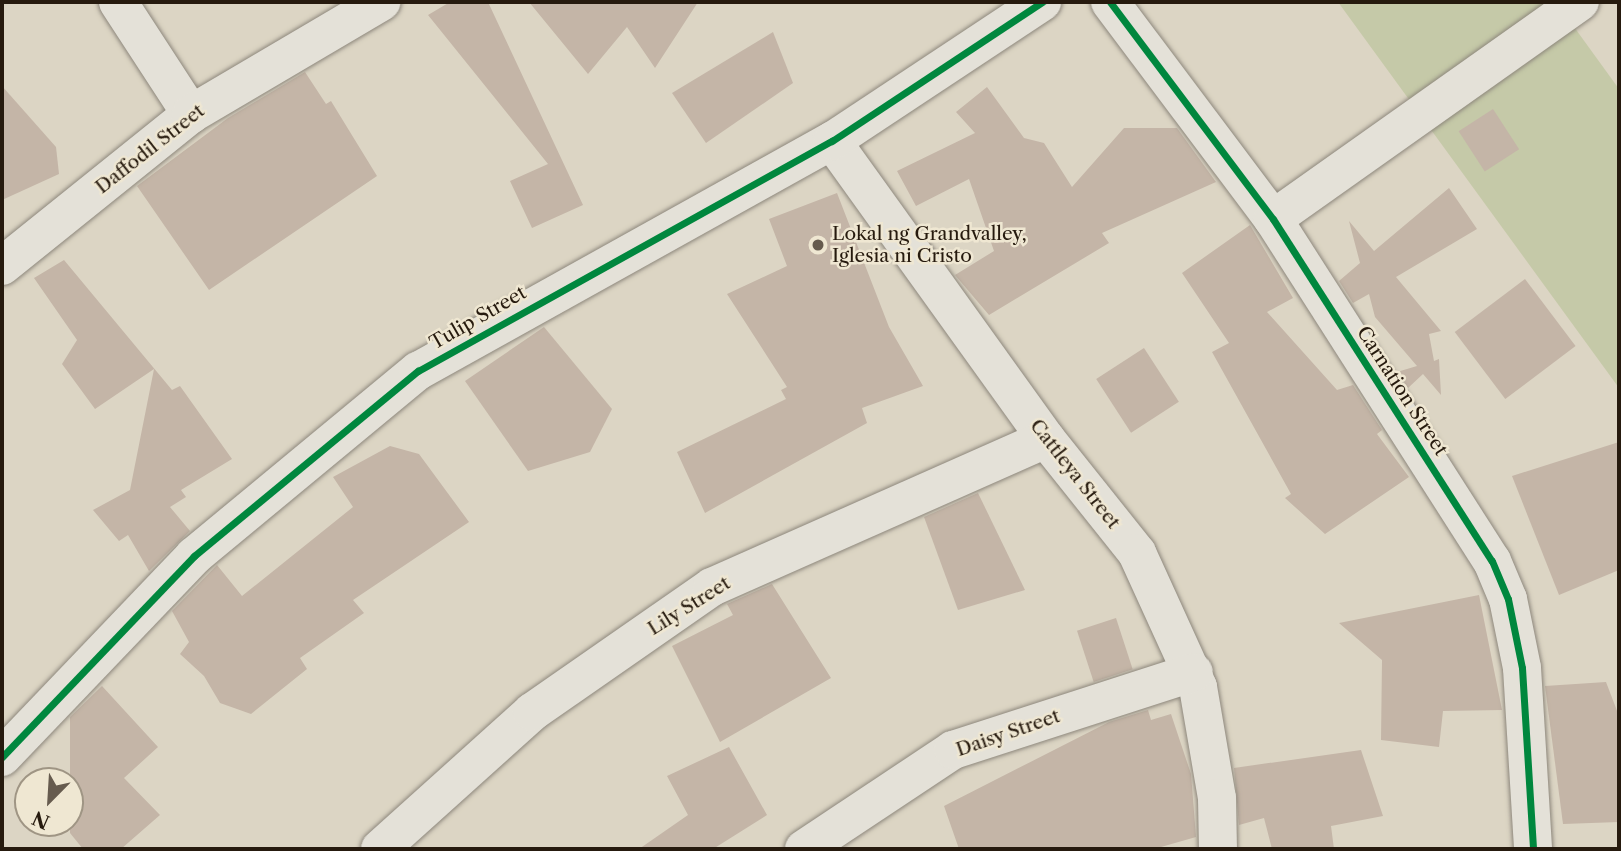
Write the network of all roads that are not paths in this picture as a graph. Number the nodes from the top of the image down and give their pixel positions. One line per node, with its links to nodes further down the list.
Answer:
1 (118, 2): 6 (street)
2 (381, 2): 6 (street, Daffodil Street)
3 (1042, 2): 7 (street, Tulip Street)
4 (1110, 2): 8 (street, Carnation Street)
5 (1580, 2): 8 (street)
6 (191, 114): 9 (street, Daffodil Street)
7 (832, 141): 10 (street, Cattleya Street); 12 (street, Tulip Street)
8 (1273, 219): 16 (street, Carnation Street)
9 (2, 266)
10 (1046, 439): 11 (street, Cattleya Street); 13 (street, Lily Street)
11 (1194, 672): 14 (street, Daisy Street); 15 (street, Cattleya Street)
12 (2, 757)
13 (380, 849)
14 (804, 849)
15 (1219, 849)
16 (1533, 849)

